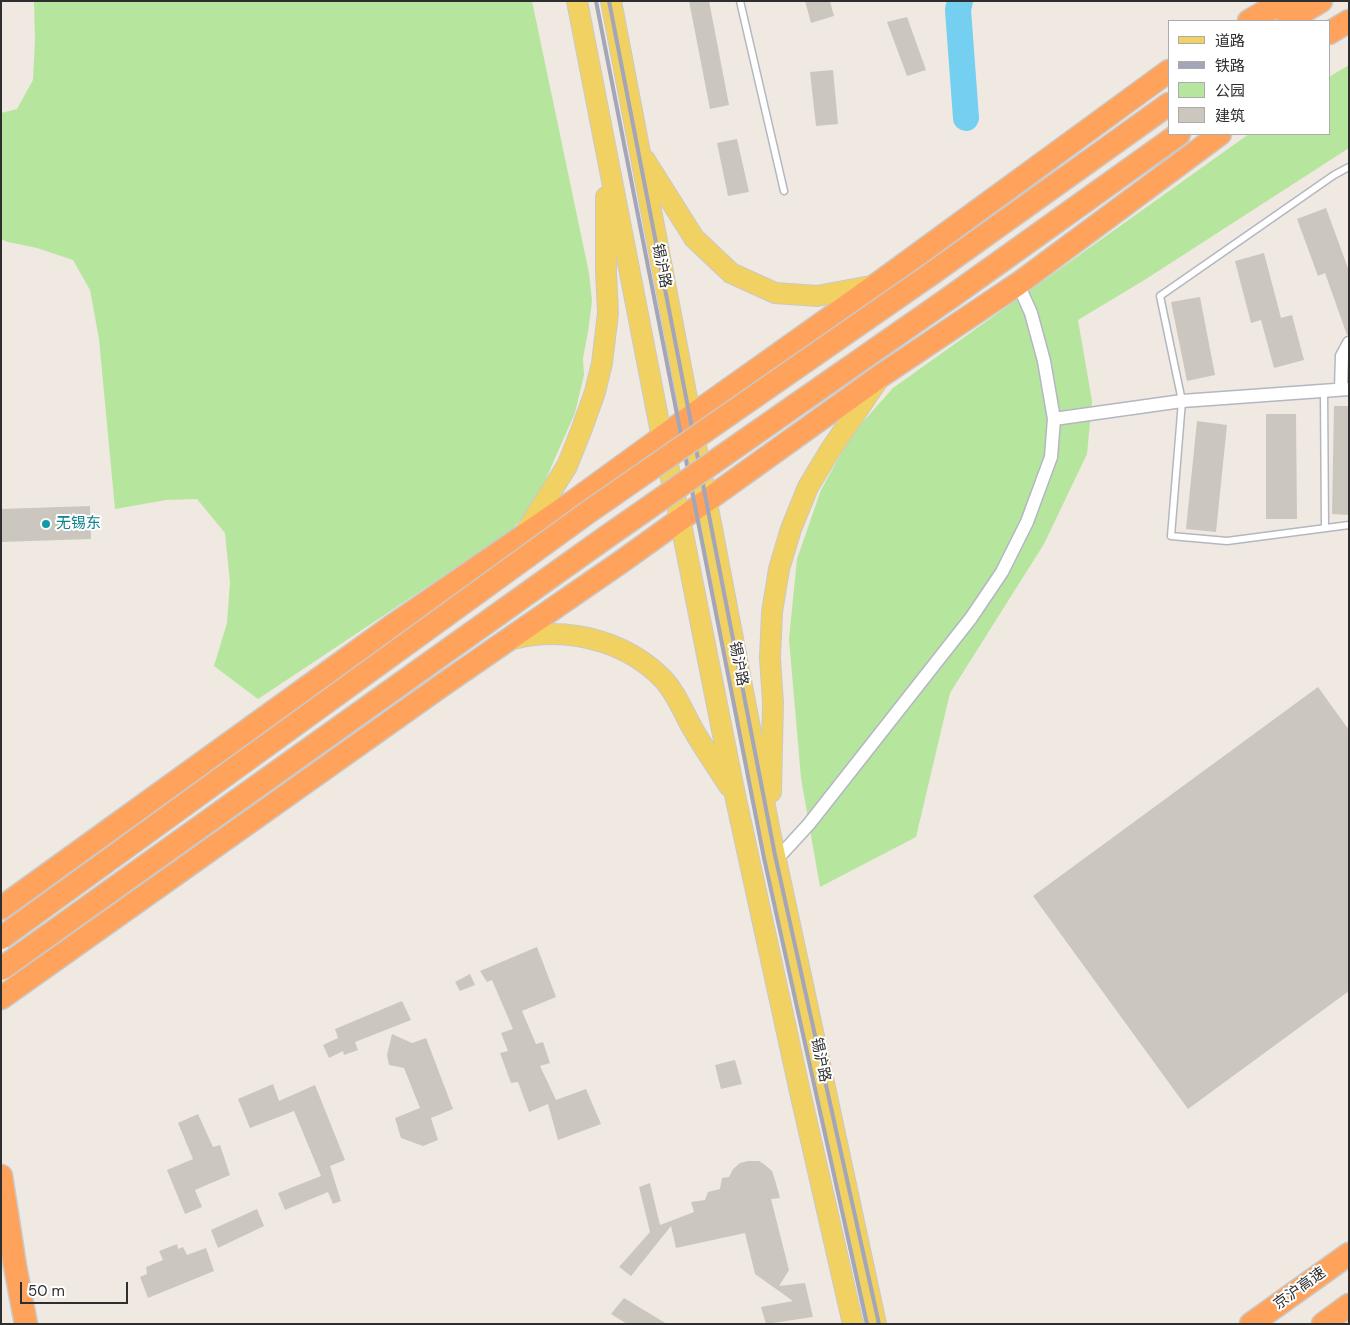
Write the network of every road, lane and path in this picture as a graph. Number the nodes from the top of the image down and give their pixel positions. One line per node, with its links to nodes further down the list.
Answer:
1 (577, 1): 14 (main road)
2 (611, 1): 15 (main road, 锡沪路)
3 (740, 1): 17 (lane)
4 (1291, 1): 6 (highway)
5 (1321, 1): 7 (highway)
6 (1251, 20)
7 (1290, 20)
8 (1349, 22): 9 (highway)
9 (1330, 32)
10 (1168, 72): 19 (highway)
11 (1168, 105): 38 (highway, bridge)
12 (1178, 135): 39 (highway, bridge)
13 (1219, 135): 18 (highway)
14 (606, 150): 27 (main road, 锡沪路); 32 (main road)
15 (639, 150): 19 (main road); 25 (main road, 锡沪路)
16 (1349, 167): 24 (lane)
17 (784, 191)
18 (1018, 284): 21 (highway); 26 (street)
19 (876, 285): 25 (highway)
20 (1349, 343): 22 (street)
21 (879, 377): 28 (highway); 35 (main road)
22 (1345, 389): 23 (street)
23 (1324, 390): 24 (street); 31 (lane)
24 (1182, 401): 26 (street); 31 (lane)
25 (690, 416): 27 (highway); 28 (main road, 锡沪路)
26 (1054, 418): 36 (street)
27 (662, 438): 29 (main road, 锡沪路); 32 (highway)
28 (708, 500): 29 (highway); 35 (main road, 锡沪路)
29 (680, 519): 33 (highway); 34 (main road, 锡沪路)
30 (1349, 525): 31 (lane)
31 (1325, 528)
32 (523, 536): 37 (highway)
33 (508, 640): 34 (main road); 40 (highway)
34 (735, 795): 45 (main road, 锡沪路)
35 (770, 832): 36 (main road, 锡沪路)
36 (776, 860): 46 (main road, 锡沪路)
37 (1, 908)
38 (1, 938)
39 (1, 968)
40 (1, 998)
41 (1, 1176): 44 (highway)
42 (1349, 1254): 47 (highway, 京沪高速)
43 (1349, 1305): 48 (highway)
44 (26, 1324)
45 (854, 1324)
46 (876, 1324)
47 (1251, 1324)
48 (1323, 1324)

